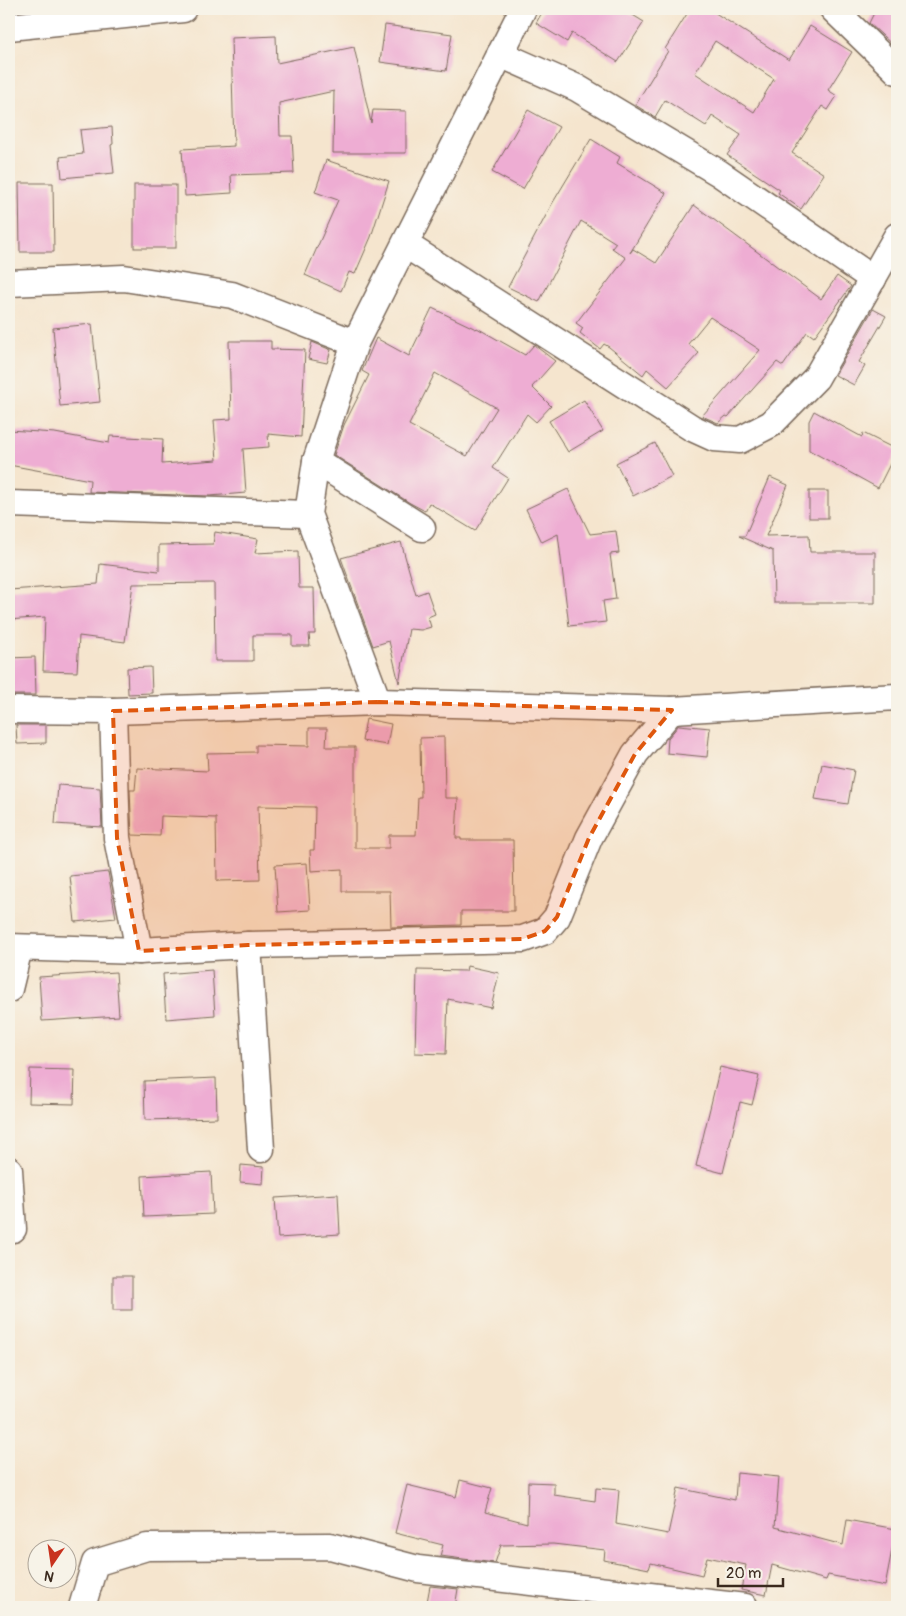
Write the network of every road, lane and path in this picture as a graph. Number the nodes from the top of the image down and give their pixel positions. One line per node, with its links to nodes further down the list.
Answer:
1 (183, 9): 4 (street)
2 (523, 9): 5 (street)
3 (833, 9): 6 (street)
4 (9, 28)
5 (500, 54): 8 (street); 9 (street)
6 (897, 71)
7 (897, 236): 9 (street)
8 (406, 245): 9 (street); 11 (street)
9 (873, 279)
10 (9, 283): 11 (street)
11 (355, 343): 12 (street)
12 (316, 461): 14 (street); 15 (street)
13 (9, 504): 14 (street)
14 (308, 514): 17 (street)
15 (422, 528)
16 (897, 697): 19 (street)
17 (378, 702): 19 (street); 20 (street)
18 (9, 710): 20 (street)
19 (672, 710): 21 (street)
20 (113, 711): 23 (street)
21 (248, 945): 23 (street); 25 (street)
22 (14, 947): 23 (street); 24 (street)
23 (139, 951)
24 (9, 989)
25 (261, 1149)
26 (9, 1170): 27 (street)
27 (13, 1228)
28 (623, 1601): 29 (street); 30 (street)
29 (82, 1607)
30 (745, 1607)

